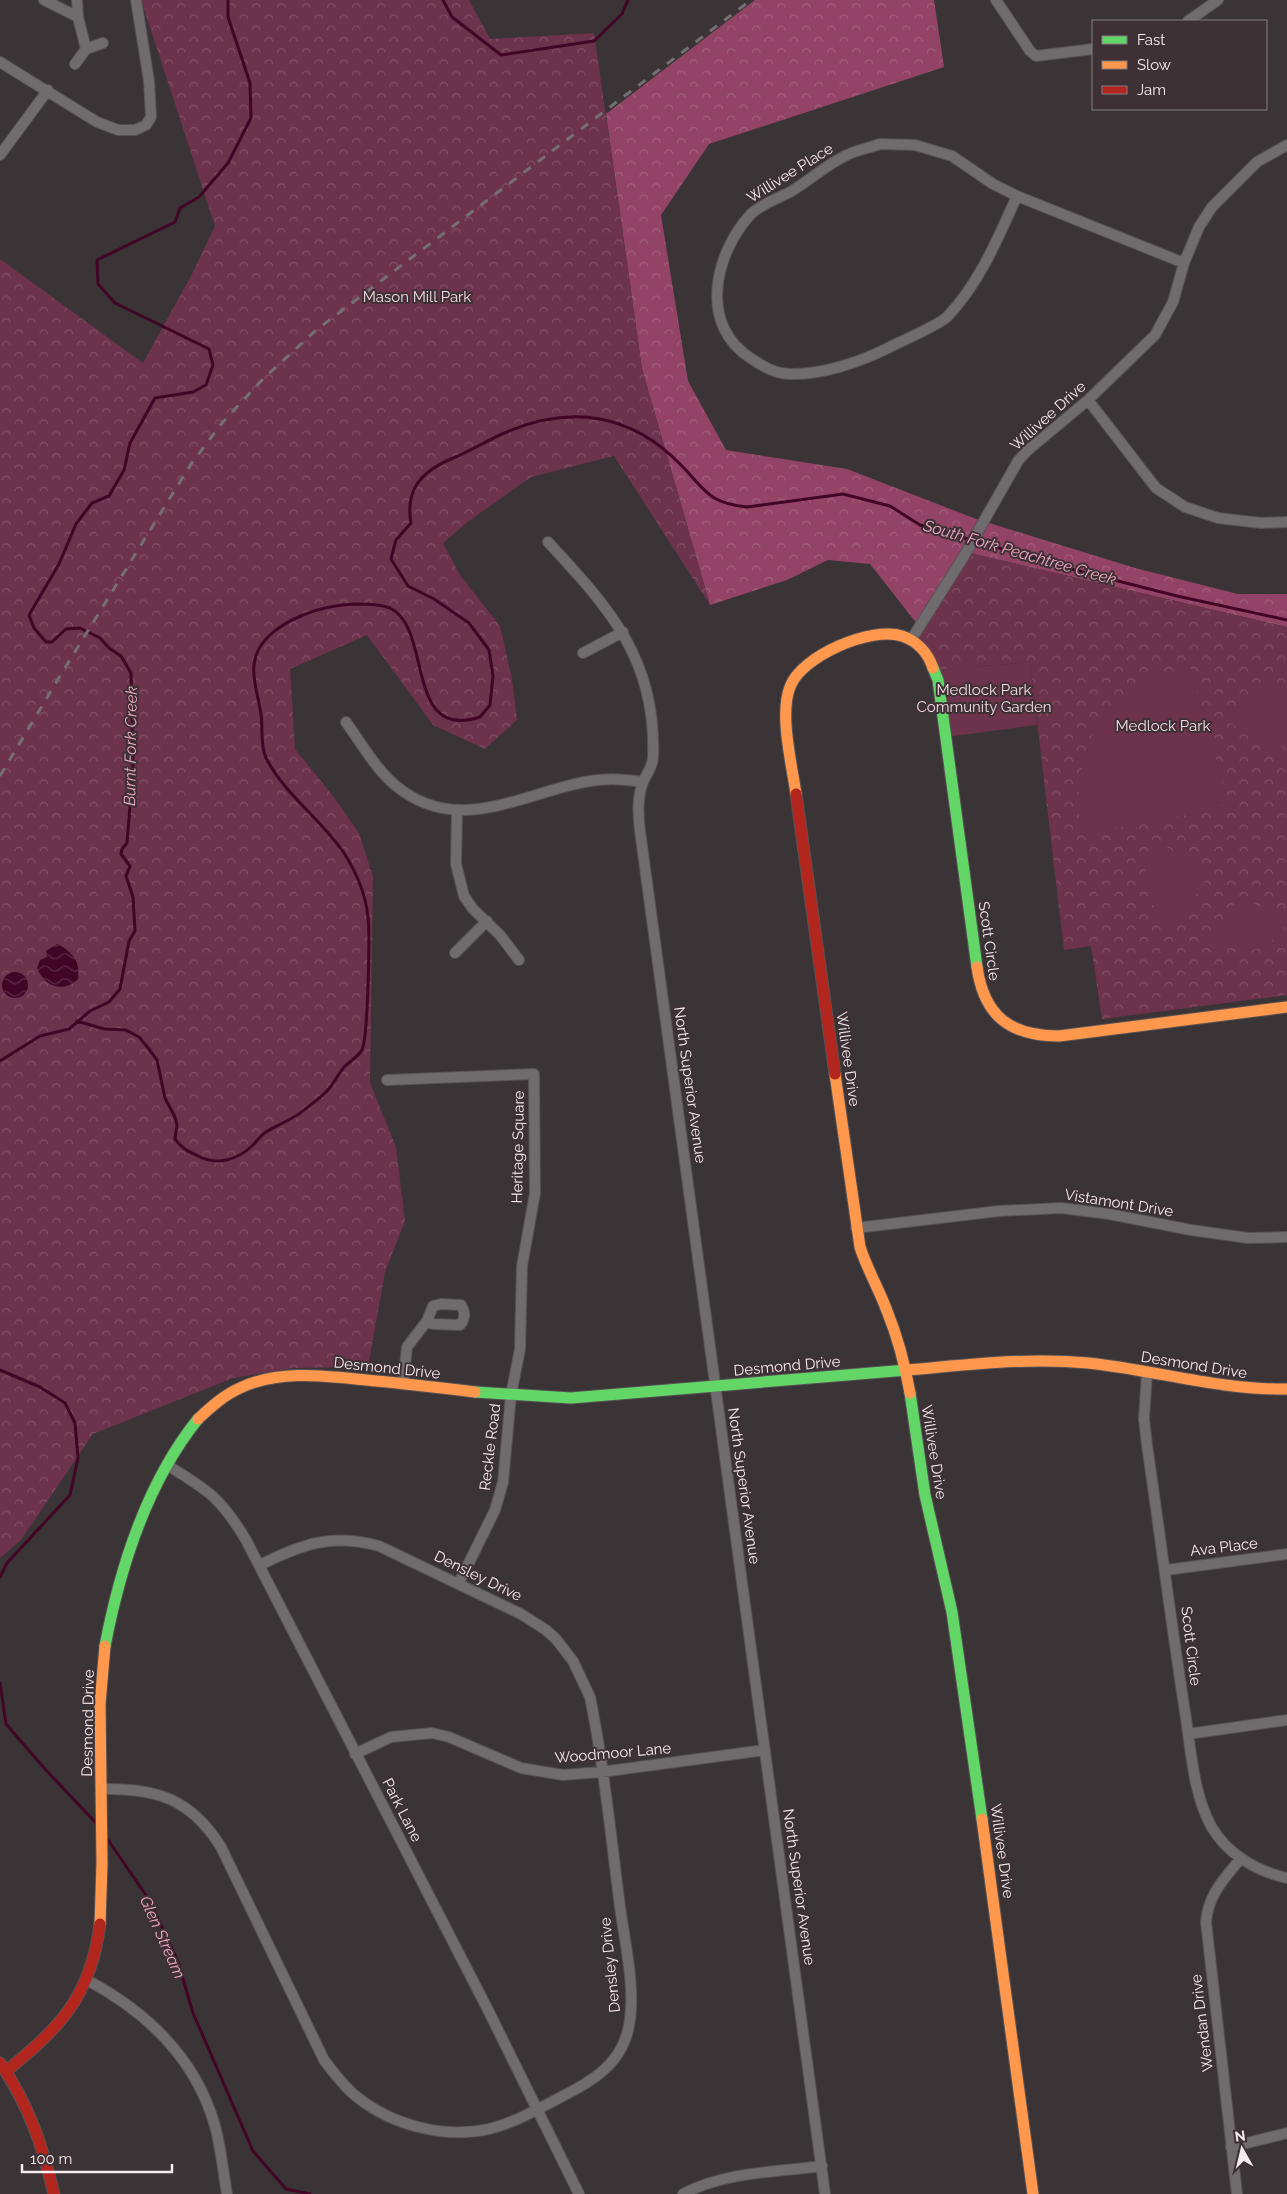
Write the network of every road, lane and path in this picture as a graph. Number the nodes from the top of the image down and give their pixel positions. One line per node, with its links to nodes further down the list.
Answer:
1 (44, 0): 6 (street)
2 (77, 0): 6 (street)
3 (136, 0): 13 (street)
4 (996, 0): 10 (street)
5 (1216, 0): 7 (street)
6 (78, 17): 9 (street)
7 (1189, 20)
8 (103, 43): 9 (street)
9 (86, 49): 12 (street)
10 (1092, 49)
11 (0, 62): 13 (street)
12 (75, 64)
13 (48, 90): 15 (street)
14 (1287, 145): 17 (street, Willivee Drive)
15 (0, 155)
16 (1016, 196): 16 (street, Willivee Place); 17 (street, Willivee Place)
17 (1184, 263): 18 (street, Willivee Drive)
18 (1088, 400): 19 (street); 22 (street, Willivee Drive)
19 (1287, 522)
20 (548, 542): 21 (street, North Superior Avenue)
21 (622, 632): 23 (street); 25 (street, North Superior Avenue)
22 (911, 640): 30 (street, Scott Circle); 32 (street, Willivee Drive)
23 (583, 652)
24 (346, 722): 26 (street)
25 (643, 782): 26 (street); 38 (street, North Superior Avenue)
26 (457, 810): 27 (street)
27 (487, 922): 28 (street); 29 (street)
28 (455, 952)
29 (519, 960)
30 (1287, 1007)
31 (387, 1080): 40 (street, Heritage Square)
32 (856, 1228): 33 (street, Vistamont Drive); 35 (street, Willivee Drive)
33 (1287, 1237)
34 (427, 1321): 37 (street)
35 (907, 1371): 36 (street, Desmond Drive); 38 (street, Desmond Drive); 65 (street, Willivee Drive)
36 (1147, 1373): 39 (street, Desmond Drive); 44 (street, Scott Circle)
37 (403, 1384): 40 (street, Desmond Drive); 41 (street, Desmond Drive)
38 (716, 1388): 40 (street, Desmond Drive); 48 (street, North Superior Avenue)
39 (1287, 1389)
40 (511, 1395): 45 (street, Reckle Road)
41 (167, 1465): 43 (street, Park Lane); 51 (street, Desmond Drive)
42 (1287, 1554): 44 (street, Ava Place)
43 (260, 1565): 45 (street, Densley Drive); 49 (street, Park Lane)
44 (1166, 1570): 47 (street, Scott Circle)
45 (459, 1583): 50 (street, Densley Drive)
46 (1287, 1720): 47 (street)
47 (1188, 1734): 52 (street, Scott Circle)
48 (765, 1750): 50 (street, Woodmoor Lane); 59 (street, North Superior Avenue)
49 (356, 1754): 50 (street, Woodmoor Lane); 56 (street, Park Lane)
50 (601, 1772): 56 (street, Densley Drive)
51 (102, 1789): 54 (street, Desmond Drive); 56 (street, Densley Drive)
52 (1240, 1858): 53 (street, Scott Circle); 58 (street, Wendan Drive)
53 (1287, 1878)
54 (87, 1980): 55 (street, Desmond Drive); 61 (street)
55 (3, 2067): 60 (street)
56 (538, 2109): 62 (street, Park Lane)
57 (1287, 2133): 58 (street)
58 (1231, 2147): 66 (street, Wendan Drive)
59 (822, 2166): 63 (street); 64 (street, North Superior Avenue)
60 (54, 2194)
61 (227, 2194)
62 (579, 2194)
63 (683, 2194)
64 (825, 2194)
65 (1033, 2194)
66 (1237, 2194)

